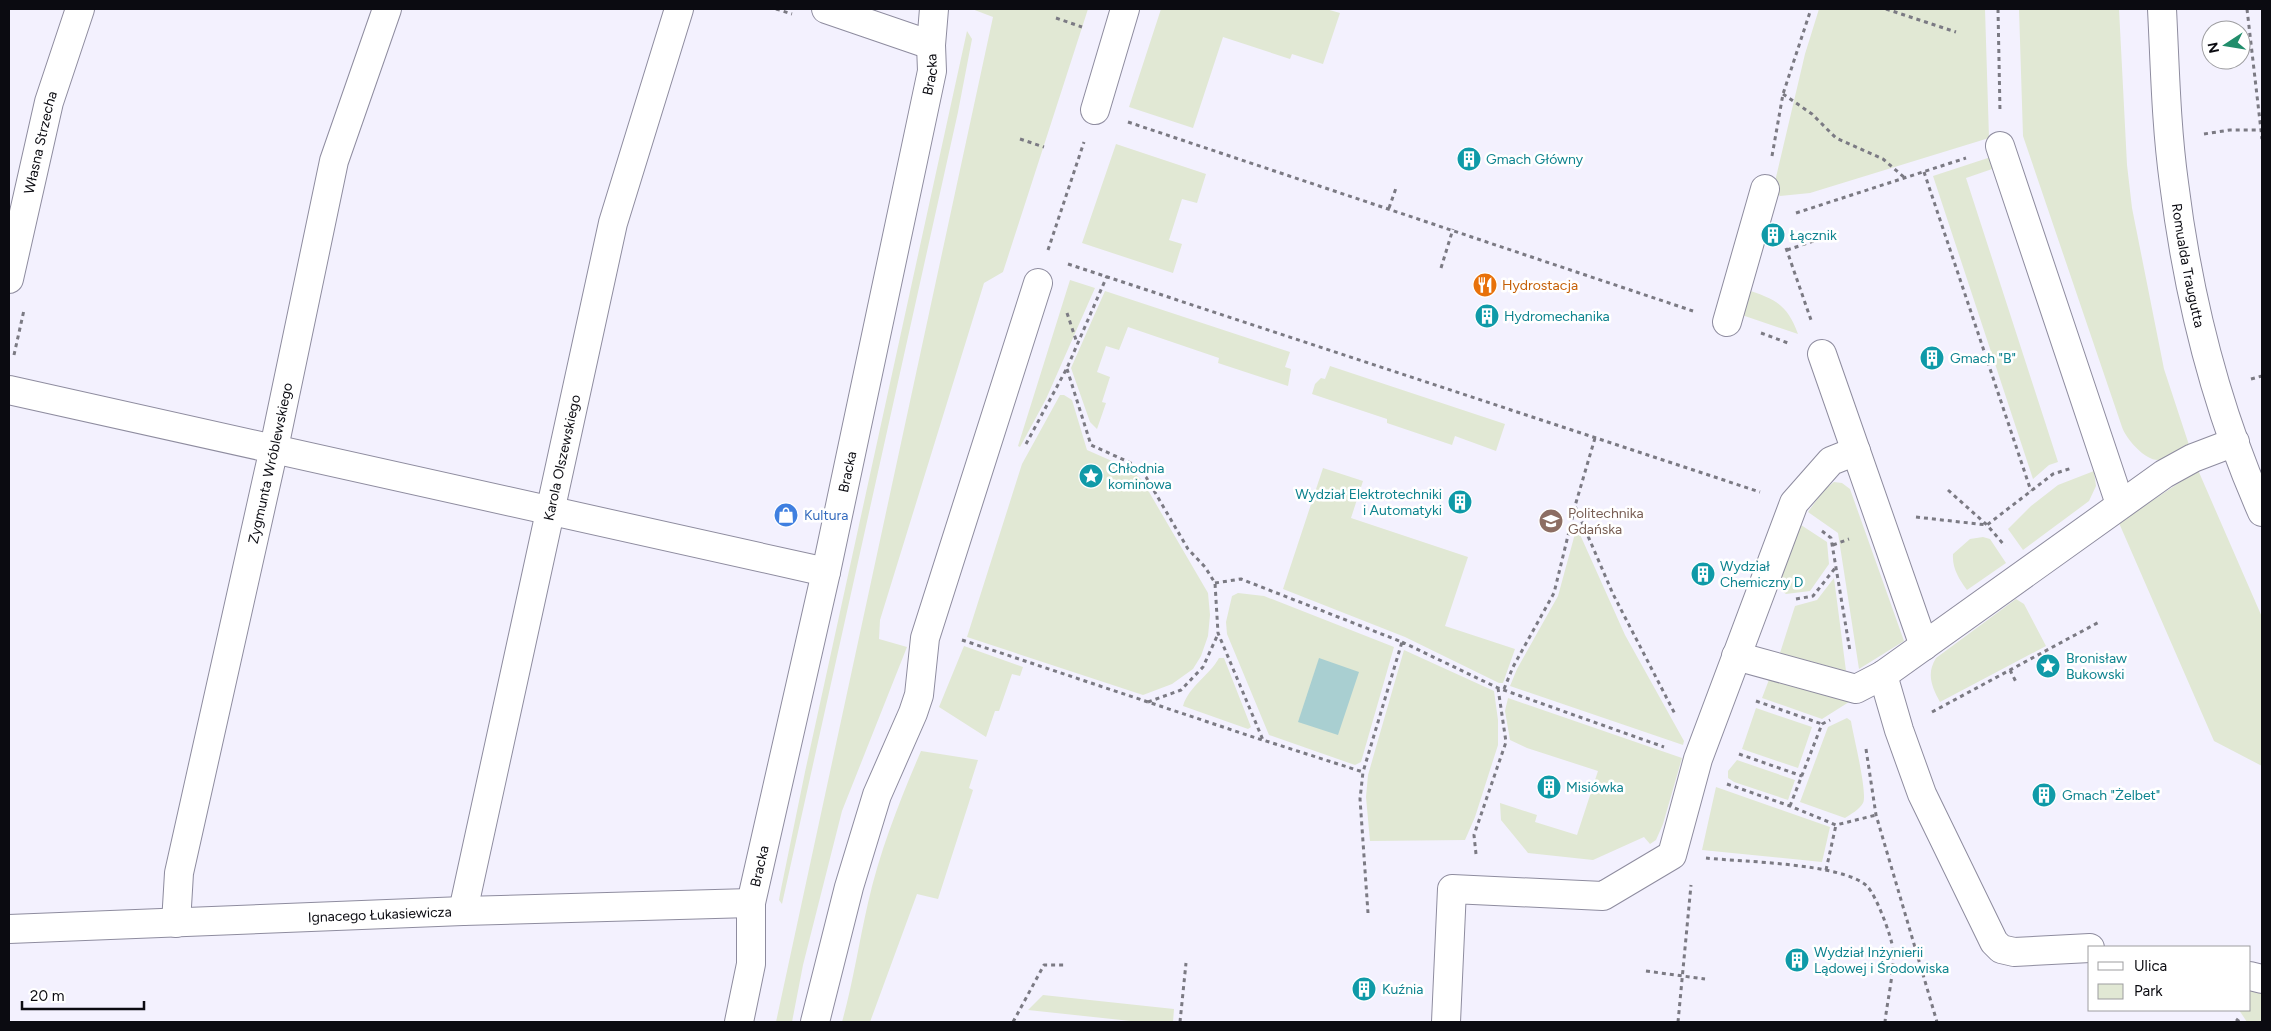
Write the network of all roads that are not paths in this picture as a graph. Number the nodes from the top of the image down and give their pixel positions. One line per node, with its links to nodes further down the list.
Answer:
1 (80, 9): 12 (street, Własna Strzecha)
2 (387, 9): 18 (street, Zygmunta Wróblewskiego)
3 (679, 9): 21 (street, Karola Olszewskiego)
4 (826, 9): 8 (street)
5 (934, 9): 8 (street, Bracka)
6 (1125, 9): 9 (street)
7 (2162, 9): 17 (street, Romualda Traugutta)
8 (931, 45): 23 (street, Bracka)
9 (1095, 110)
10 (2000, 146): 20 (street)
11 (1766, 189): 14 (street)
12 (9, 279)
13 (1038, 283): 33 (street)
14 (1727, 322)
15 (1822, 354): 19 (street)
16 (9, 390): 18 (street)
17 (2235, 442): 20 (street); 22 (street, Romualda Traugutta)
18 (274, 448): 21 (street); 29 (street, Zygmunta Wróblewskiego)
19 (1856, 451): 24 (street); 25 (street)
20 (2120, 504): 24 (street)
21 (550, 510): 23 (street); 28 (street, Karola Olszewskiego)
22 (2262, 512)
23 (826, 572): 27 (street, Bracka)
24 (1924, 646): 26 (street)
25 (1736, 656): 26 (street); 34 (street)
26 (1883, 675): 31 (street)
27 (751, 903): 28 (street, Ignacego Łukasiewicza); 32 (street, Bracka)
28 (463, 911): 29 (street, Ignacego Łukasiewicza)
29 (176, 923): 30 (street, Ignacego Łukasiewicza)
30 (9, 929)
31 (2088, 948)
32 (739, 1022)
33 (814, 1022)
34 (1446, 1022)

